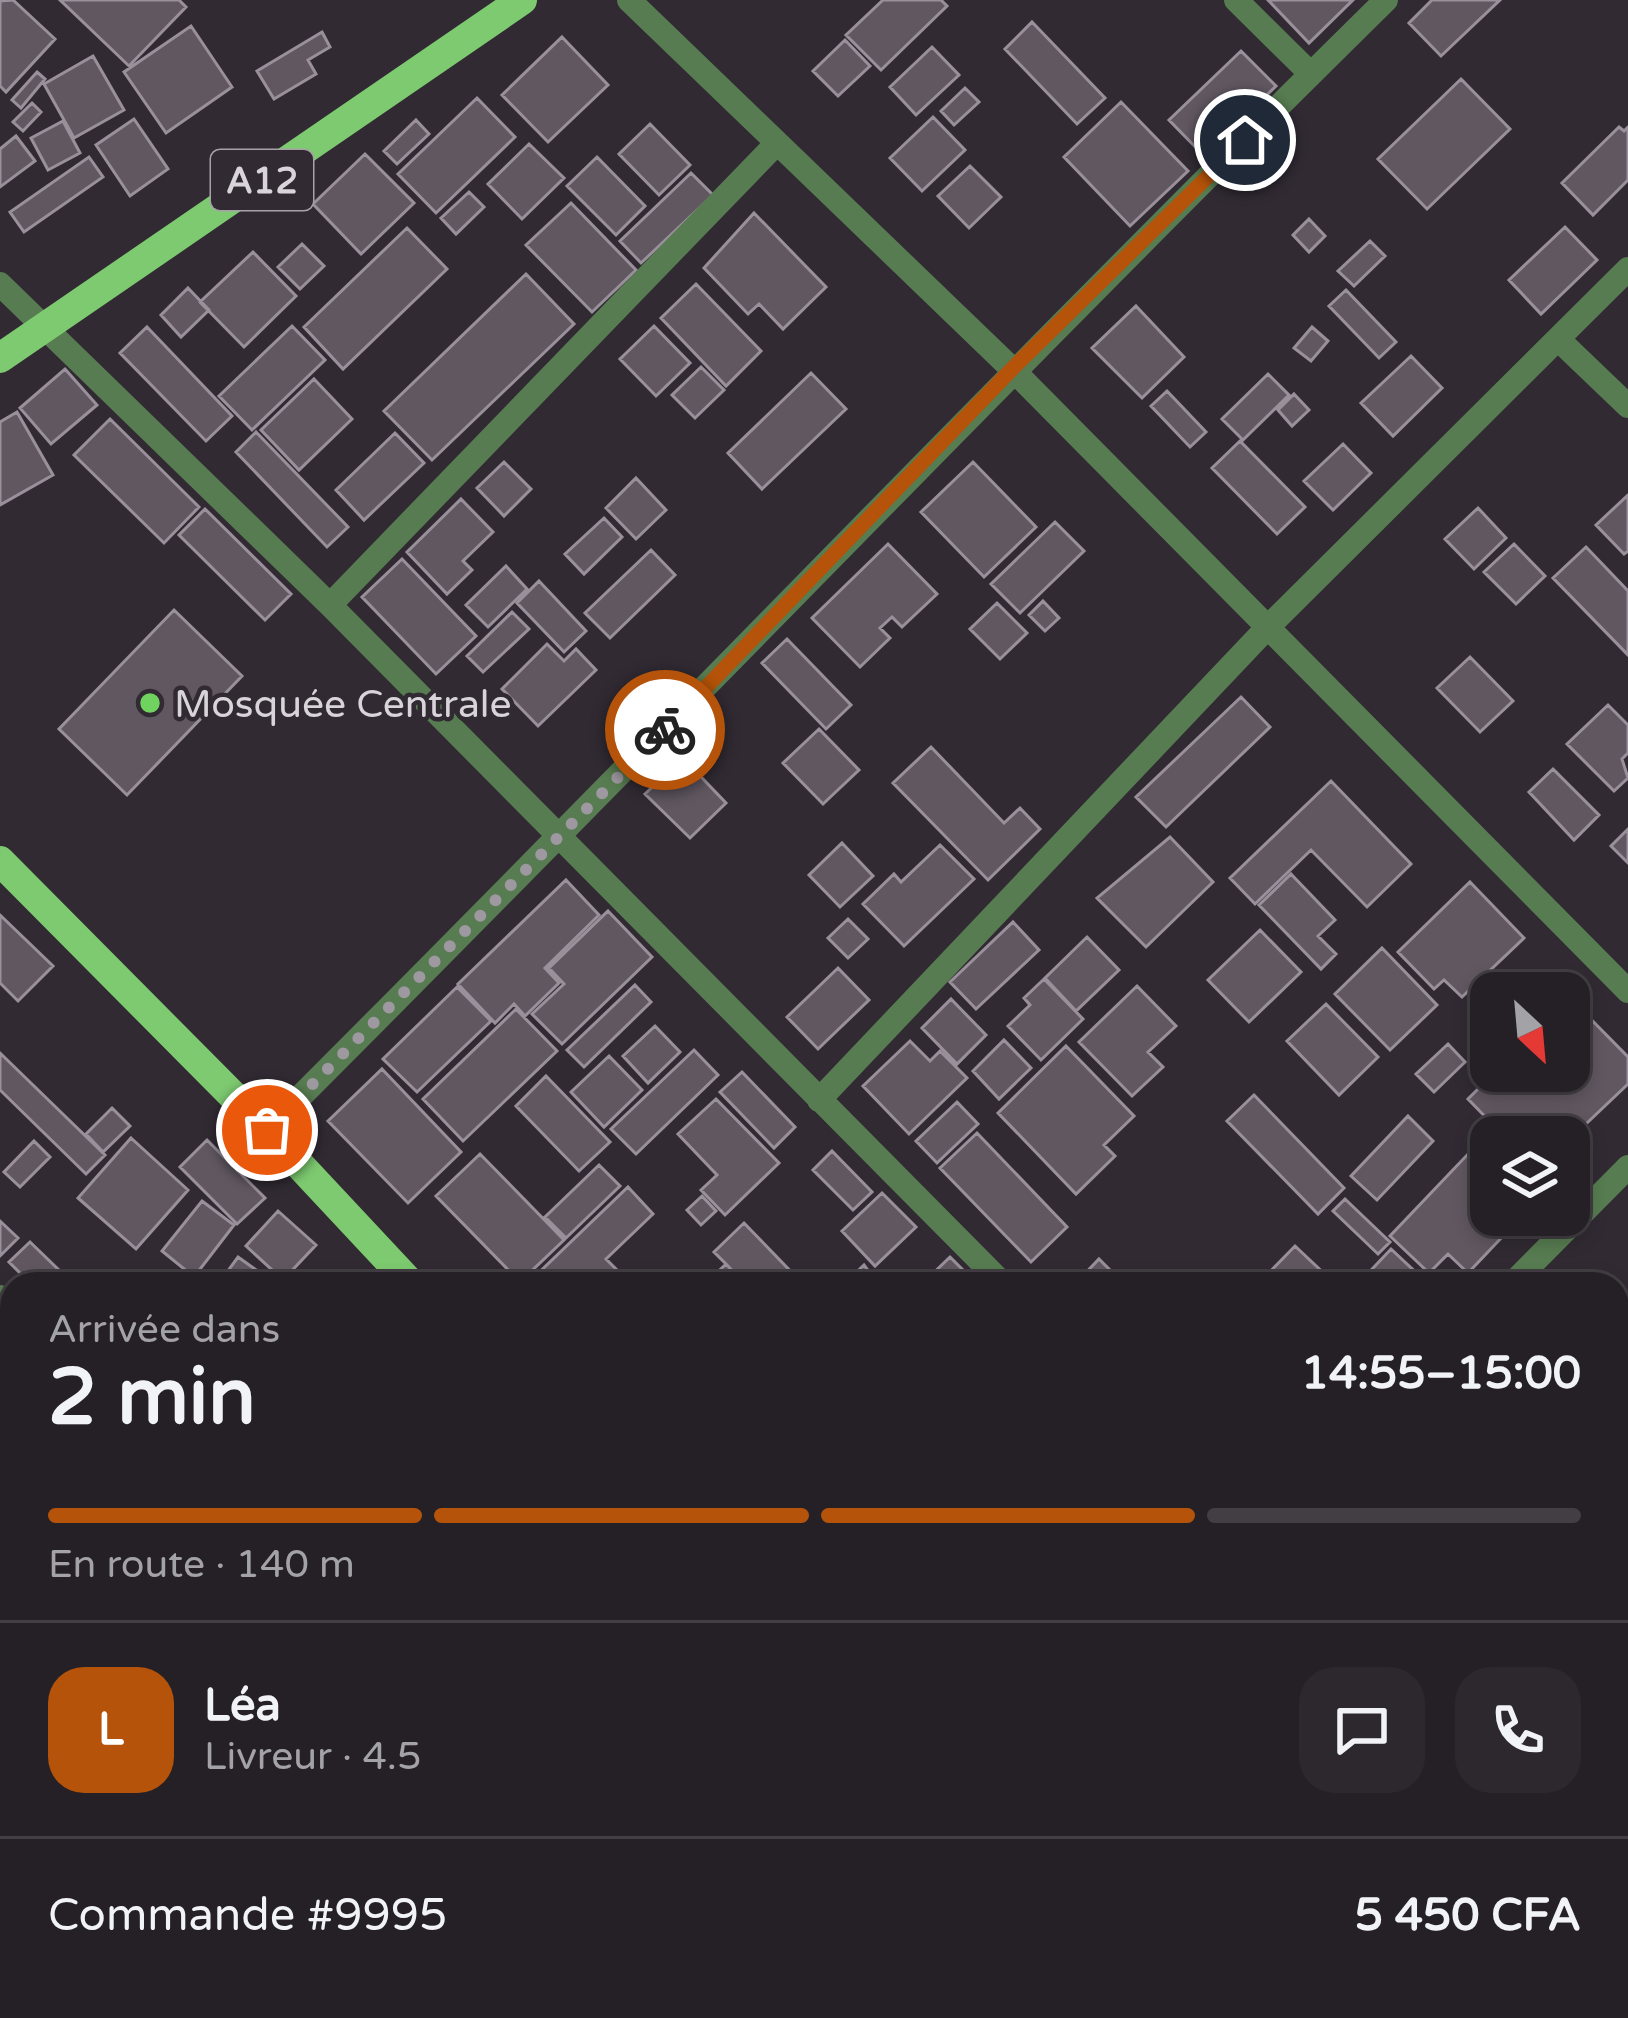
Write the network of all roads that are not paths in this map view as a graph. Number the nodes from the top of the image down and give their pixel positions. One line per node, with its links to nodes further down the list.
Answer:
1 (522, 0): 9 (main road, A12)
2 (628, 0): 6 (street)
3 (1236, 0): 5 (street)
4 (1386, 0): 5 (street)
5 (1311, 74): 12 (street)
6 (776, 144): 12 (street); 14 (street)
7 (1628, 269): 10 (street)
8 (0, 284): 9 (street)
9 (46, 328): 11 (main road, A12); 14 (street)
10 (1559, 340): 13 (street); 15 (street)
11 (0, 358)
12 (1012, 369): 15 (street); 16 (street)
13 (1628, 406)
14 (330, 605): 16 (street)
15 (1266, 629): 18 (street); 19 (street)
16 (561, 837): 19 (street); 20 (street)
17 (0, 861): 20 (main road)
18 (1628, 991)
19 (819, 1100): 23 (street)
20 (267, 1130): 22 (main road)
21 (1628, 1167): 24 (street)
22 (400, 1272)
23 (992, 1272)
24 (1524, 1272)

